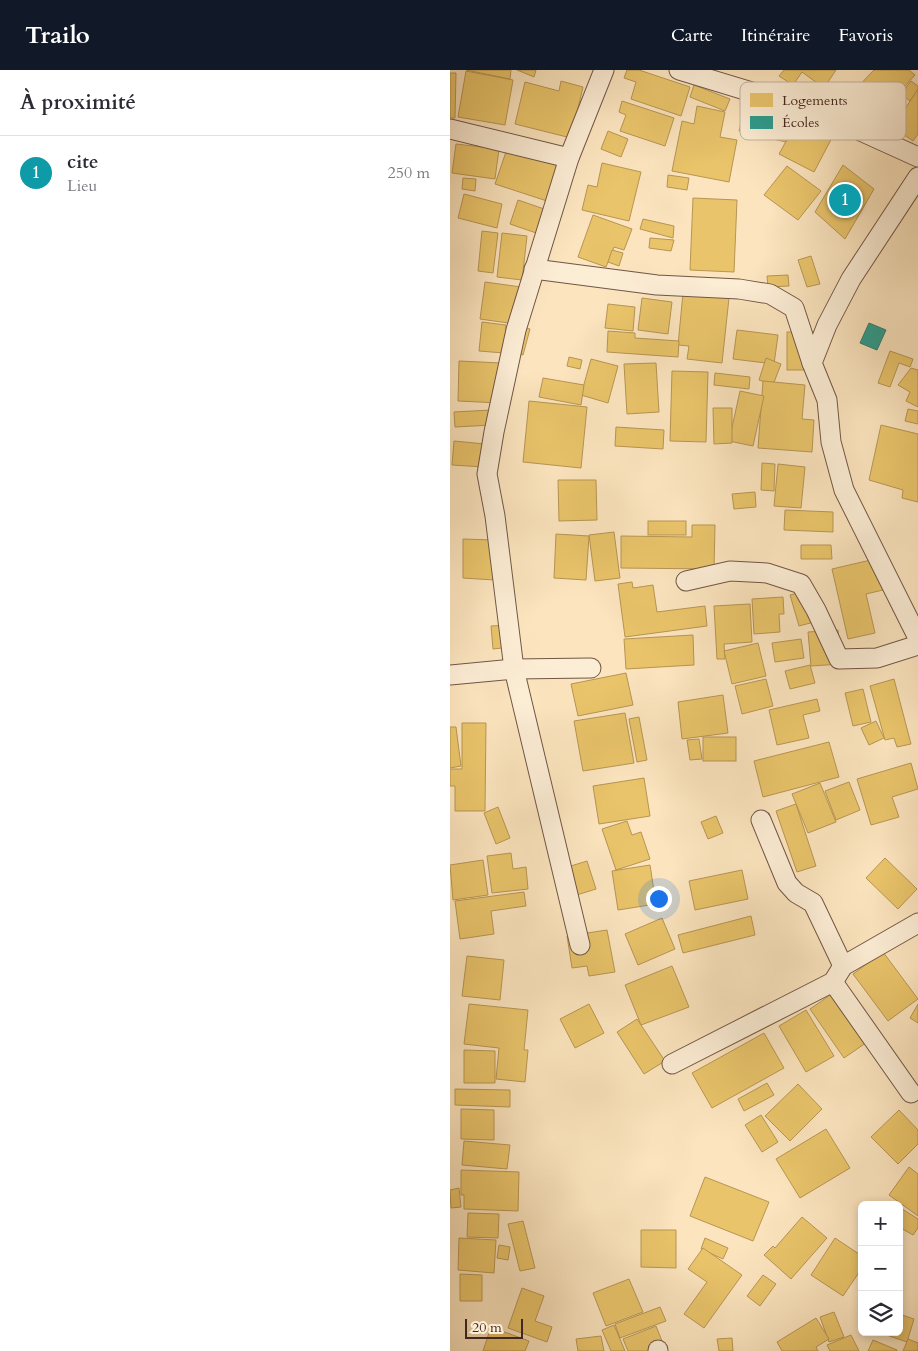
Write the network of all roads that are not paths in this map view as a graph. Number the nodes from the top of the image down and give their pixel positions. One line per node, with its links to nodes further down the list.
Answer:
1 (604, 70): 7 (street)
2 (679, 70): 3 (street)
3 (740, 88)
4 (450, 129): 7 (street)
5 (882, 140): 6 (street)
6 (918, 156)
7 (569, 158): 9 (street)
8 (918, 177): 10 (street)
9 (534, 269): 10 (street); 15 (street)
10 (812, 363): 12 (street)
11 (686, 581): 13 (street)
12 (918, 638)
13 (918, 646)
14 (590, 668): 15 (street)
15 (514, 669): 16 (street); 19 (street)
16 (450, 675)
17 (761, 820): 20 (street)
18 (918, 923): 20 (street)
19 (580, 945)
20 (838, 974): 21 (street); 22 (street)
21 (672, 1064)
22 (911, 1093)

